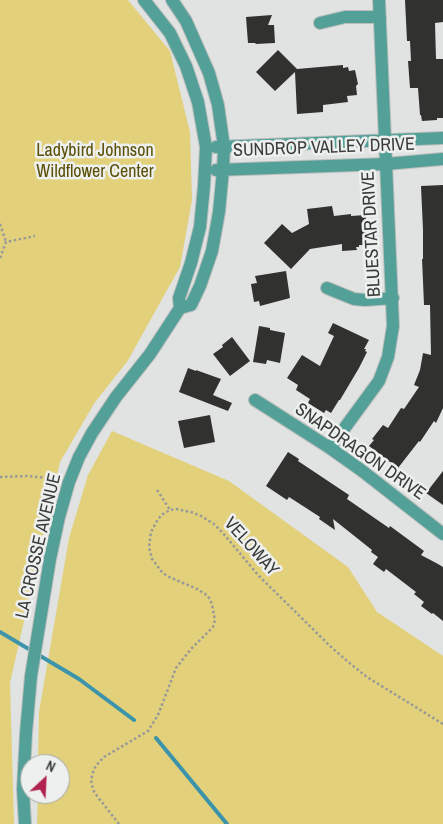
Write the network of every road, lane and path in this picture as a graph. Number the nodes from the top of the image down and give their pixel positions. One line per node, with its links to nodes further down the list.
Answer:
1 (144, 0): 8 (street, LA CROSSE AVENUE)
2 (172, 0): 9 (street, LA CROSSE AVENUE)
3 (379, 0): 4 (street, BLUESTAR DRIVE)
4 (380, 17): 5 (street); 7 (street, BLUESTAR DRIVE)
5 (320, 22)
6 (443, 138): 7 (street, SUNDROP VALLEY DRIVE)
7 (385, 140): 9 (street, SUNDROP VALLEY DRIVE); 11 (street, BLUESTAR DRIVE)
8 (206, 147): 9 (street, SUNDROP VALLEY DRIVE); 12 (street, LA CROSSE AVENUE)
9 (224, 147): 13 (street, LA CROSSE AVENUE)
10 (443, 160): 11 (street, SUNDROP VALLEY DRIVE)
11 (386, 164): 13 (street, SUNDROP VALLEY DRIVE); 19 (street, BLUESTAR DRIVE)
12 (206, 170): 13 (street, SUNDROP VALLEY DRIVE); 20 (street, LA CROSSE AVENUE)
13 (224, 170): 20 (street, LA CROSSE AVENUE)
14 (0, 224): 16 (path)
15 (35, 236): 16 (path)
16 (6, 242): 17 (path)
17 (0, 258)
18 (327, 288): 19 (street)
19 (393, 298): 22 (street, BLUESTAR DRIVE)
20 (180, 308): 24 (street, LA CROSSE AVENUE)
21 (254, 400): 22 (street, SNAPDRAGON DRIVE)
22 (330, 448): 27 (street, SNAPDRAGON DRIVE)
23 (0, 477): 24 (path)
24 (69, 482): 29 (street, LA CROSSE AVENUE)
25 (157, 490): 26 (path)
26 (170, 510): 28 (path, VELOWAY); 30 (path)
27 (443, 534)
28 (443, 724)
29 (25, 824)
30 (119, 824)

